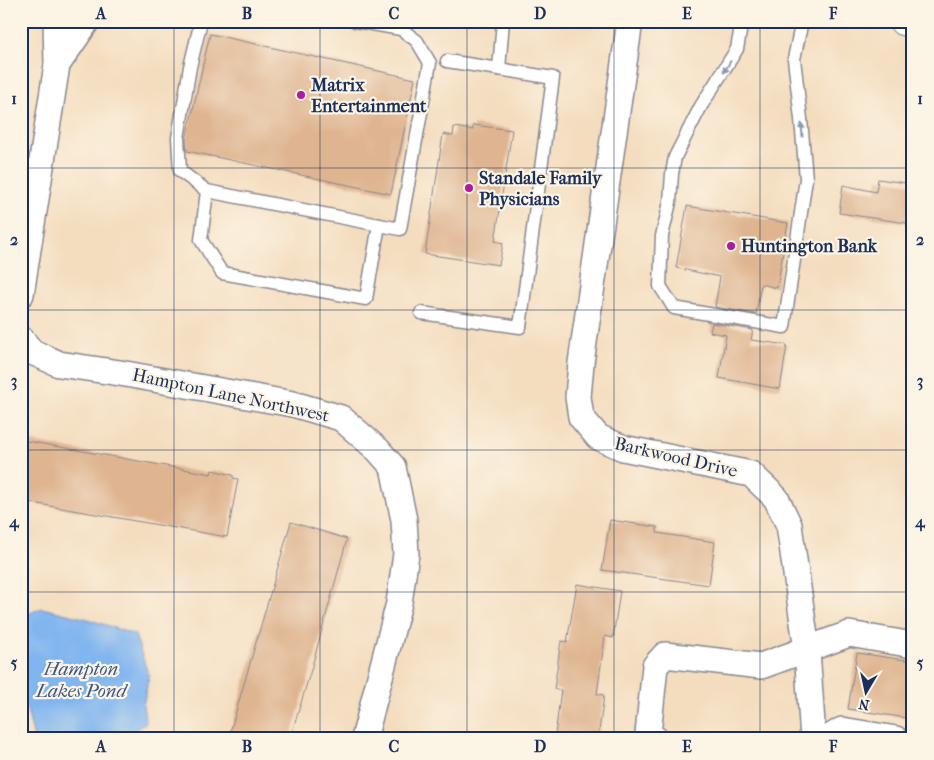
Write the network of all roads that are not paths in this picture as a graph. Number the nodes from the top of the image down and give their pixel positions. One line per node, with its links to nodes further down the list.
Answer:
1 (56, 21): 13 (street)
2 (87, 21): 13 (street)
3 (201, 21): 15 (lane)
4 (355, 21): 11 (lane)
5 (503, 21): 14 (lane)
6 (630, 21): 21 (street, Barkwood Drive)
7 (742, 21): 8 (lane, one-way to 8)
8 (802, 21)
9 (903, 21): 10 (highway)
10 (913, 23)
11 (402, 25): 16 (lane)
12 (447, 61): 14 (lane)
13 (57, 65): 17 (street)
14 (499, 69): 18 (lane)
15 (207, 191): 16 (lane); 16 (lane)
16 (379, 225)
17 (21, 294)
18 (422, 313)
19 (21, 339): 22 (street, Hampton Lane Northwest)
20 (913, 645): 21 (street)
21 (807, 650): 23 (street); 24 (street, Barkwood Drive)
22 (364, 739)
23 (656, 739)
24 (813, 739)
25 (828, 739): 26 (street)
26 (896, 739)

